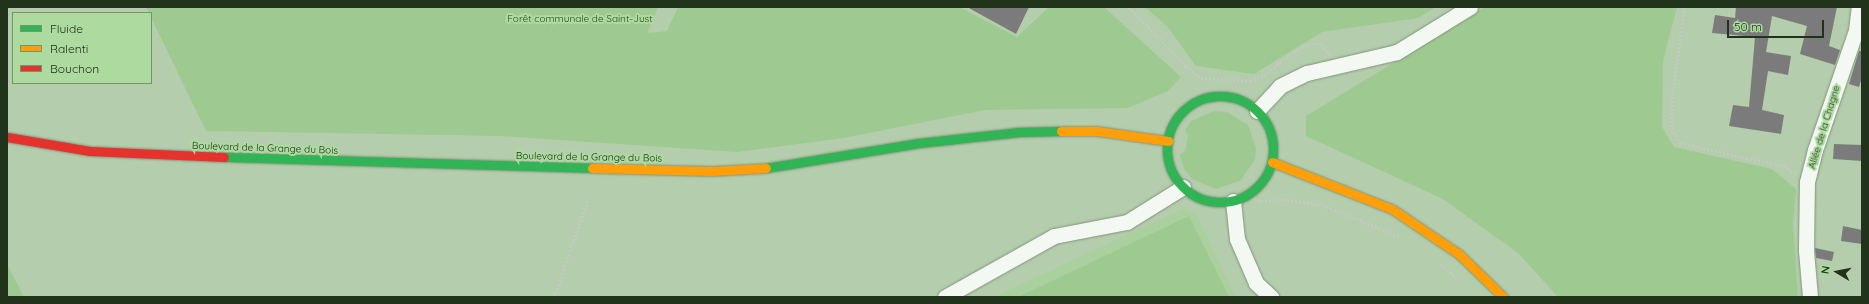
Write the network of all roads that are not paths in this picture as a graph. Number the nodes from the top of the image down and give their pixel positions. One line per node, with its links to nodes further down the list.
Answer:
1 (1470, 7): 3 (street)
2 (1859, 7): 12 (street, Allée de la Chagne)
3 (1257, 112): 5 (main road); 6 (main road)
4 (7, 137): 5 (main road, Boulevard de la Grange du Bois)
5 (1168, 140): 7 (main road)
6 (1272, 162): 8 (main road); 11 (main road)
7 (1183, 187): 8 (main road); 9 (street)
8 (1233, 201): 10 (street)
9 (945, 297)
10 (1271, 297)
11 (1503, 297)
12 (1810, 297)

